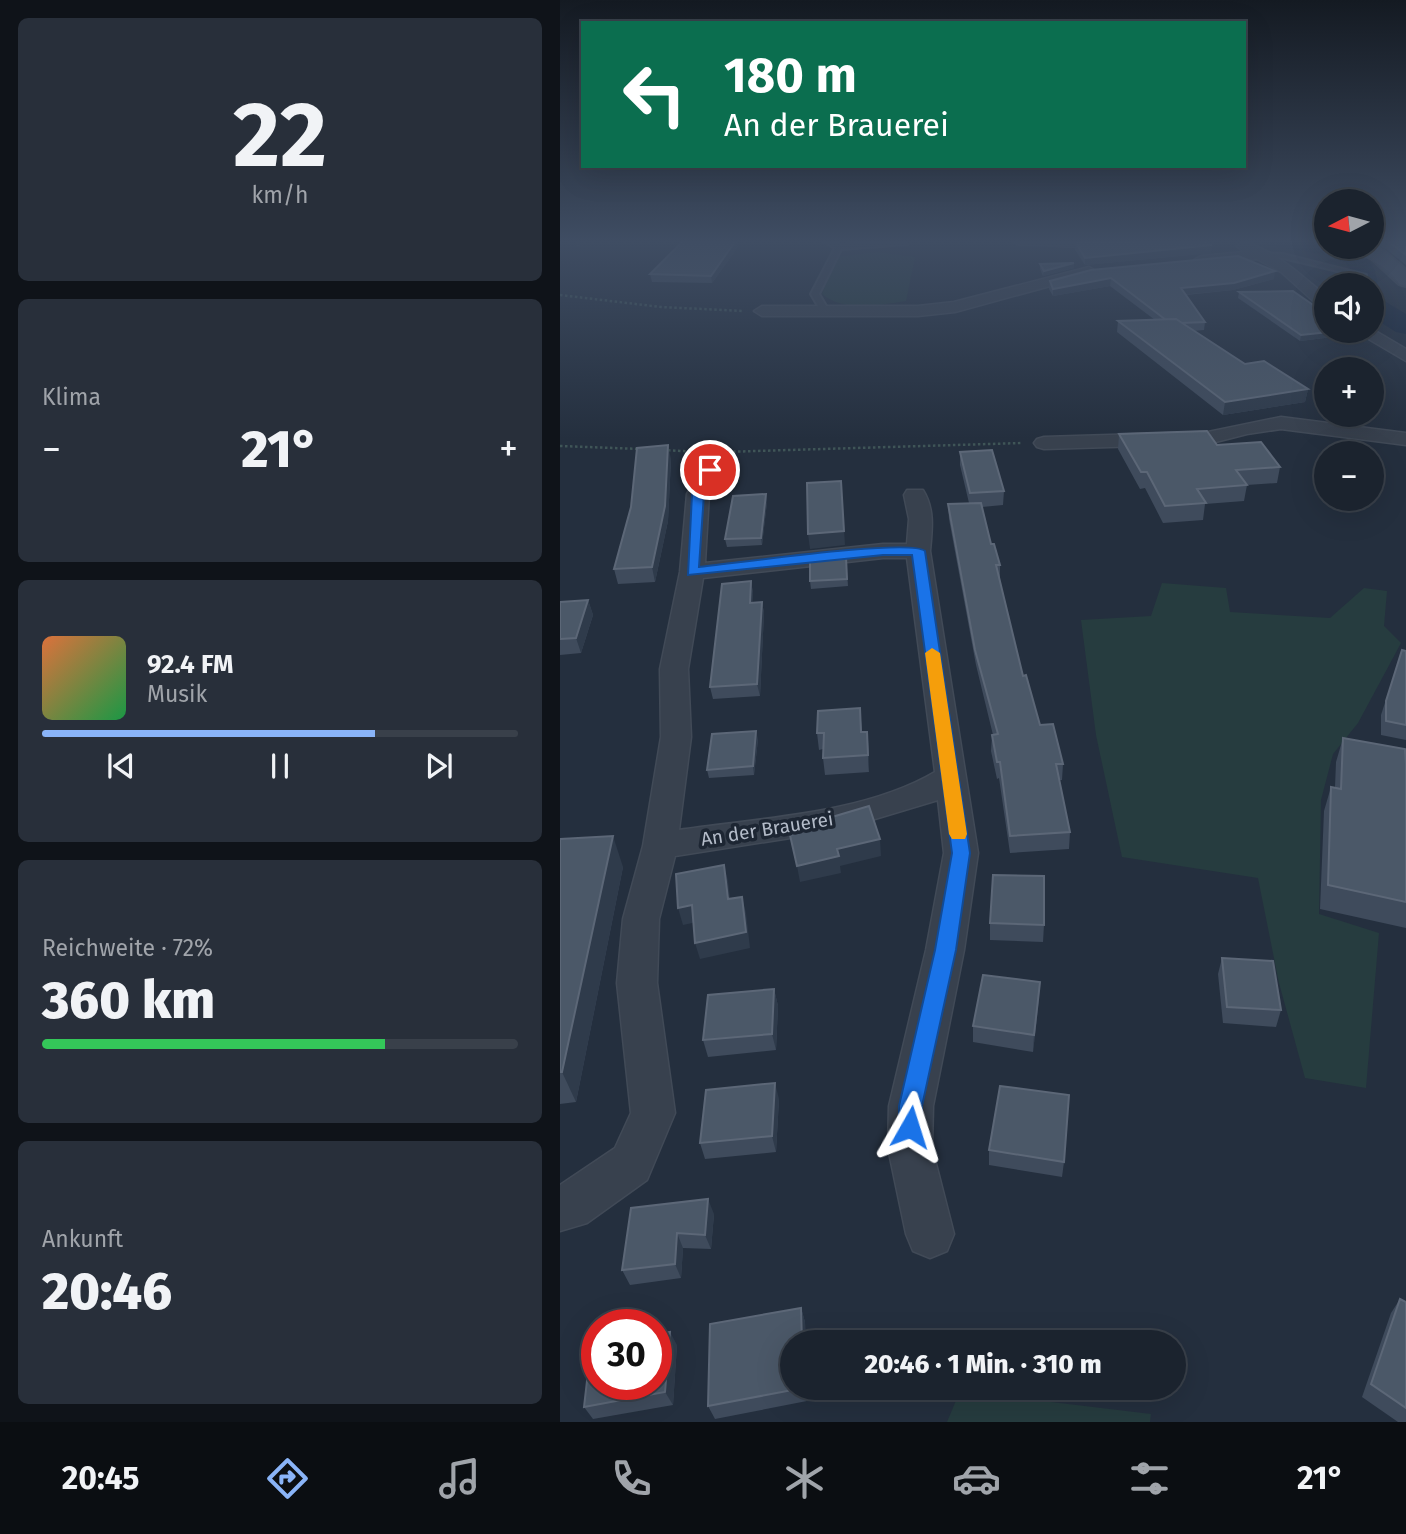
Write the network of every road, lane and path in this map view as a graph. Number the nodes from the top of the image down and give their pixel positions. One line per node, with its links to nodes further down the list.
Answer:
1 (656, 306): 4 (path)
2 (822, 306): 5 (lane)
3 (958, 306): 5 (street)
4 (762, 311): 5 (street)
5 (825, 311)
6 (1384, 343): 7 (street)
7 (1406, 356)
8 (1406, 439): 9 (street)
9 (1044, 443): 13 (path)
10 (560, 446): 11 (path)
11 (650, 450)
12 (663, 450): 13 (path)
13 (709, 458): 16 (street)
14 (915, 495): 15 (street)
15 (918, 551): 16 (street); 17 (street)
16 (692, 572): 18 (street)
17 (950, 777): 18 (street, An der Brauerei); 20 (street)
18 (660, 846): 19 (street)
19 (560, 1208)
20 (930, 1234)

